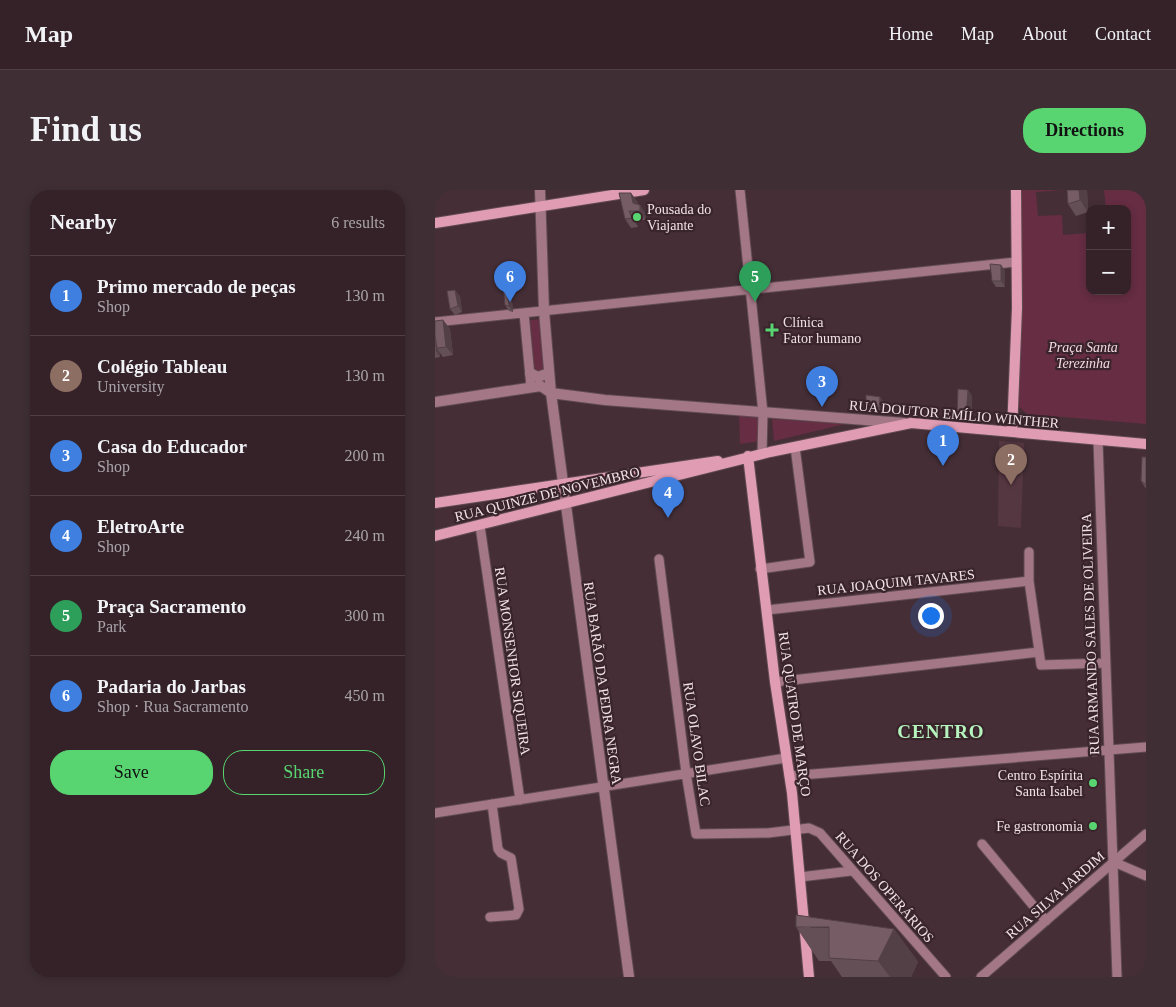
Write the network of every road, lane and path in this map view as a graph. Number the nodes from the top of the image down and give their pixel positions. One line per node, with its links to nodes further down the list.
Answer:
1 (540, 190): 5 (street, RUA BARÃO DA PEDRA NEGRA)
2 (644, 190): 5 (main road)
3 (740, 190): 8 (street, RUA QUATRO DE MARÇO)
4 (1016, 190): 7 (main road)
5 (540, 205): 6 (main road); 9 (street, RUA BARÃO DA PEDRA NEGRA)
6 (435, 223)
7 (1016, 262): 8 (street); 19 (main road)
8 (751, 291): 9 (street); 17 (street, RUA QUATRO DE MARÇO)
9 (544, 311): 10 (street); 13 (street, RUA BARÃO DA PEDRA NEGRA)
10 (524, 313): 11 (street); 12 (street)
11 (435, 322)
12 (530, 373): 13 (street); 14 (street)
13 (549, 373): 15 (street, RUA BARÃO DA PEDRA NEGRA)
14 (531, 387): 15 (street, RUA DOUTOR EMÍLIO WINTHER); 16 (street)
15 (551, 393): 17 (street, RUA DOUTOR EMÍLIO WINTHER); 25 (street, RUA BARÃO DA PEDRA NEGRA)
16 (435, 402)
17 (763, 413): 18 (street, RUA DOUTOR EMÍLIO WINTHER); 23 (street, RUA QUATRO DE MARÇO)
18 (911, 423): 19 (main road, RUA DOUTOR EMÍLIO WINTHER); 22 (main road, RUA QUINZE DE NOVEMBRO)
19 (1012, 432): 20 (main road, RUA DOUTOR EMÍLIO WINTHER)
20 (1098, 441): 21 (main road, RUA DOUTOR EMÍLIO WINTHER); 37 (street, RUA ARMANDO SALES DE OLIVEIRA)
21 (1146, 444)
22 (795, 447): 23 (main road, RUA QUINZE DE NOVEMBRO); 33 (street)
23 (753, 456): 24 (main road); 26 (main road, RUA QUINZE DE NOVEMBRO); 33 (main road, RUA QUATRO DE MARÇO)
24 (578, 482): 25 (main road); 26 (main road)
25 (563, 484): 27 (main road); 28 (street, RUA BARÃO DA PEDRA NEGRA)
26 (580, 500): 28 (main road, RUA QUINZE DE NOVEMBRO)
27 (435, 503)
28 (565, 503): 29 (main road, RUA QUINZE DE NOVEMBRO); 44 (street, RUA BARÃO DA PEDRA NEGRA)
29 (480, 526): 30 (main road, RUA QUINZE DE NOVEMBRO); 45 (street, RUA MONSENHOR SIQUEIRA)
30 (435, 536)
31 (1029, 552): 34 (street)
32 (659, 559): 42 (street, RUA OLAVO BILAC)
33 (760, 569): 35 (main road, RUA QUATRO DE MARÇO)
34 (1029, 581): 35 (street, RUA JOAQUIM TAVARES); 36 (street)
35 (767, 610): 38 (main road, RUA QUATRO DE MARÇO)
36 (1039, 652): 37 (street); 38 (street)
37 (1105, 663): 40 (street, RUA ARMANDO SALES DE OLIVEIRA)
38 (775, 682): 41 (main road, RUA QUATRO DE MARÇO)
39 (1146, 747): 40 (street)
40 (1107, 749): 43 (street); 51 (street, RUA ARMANDO SALES DE OLIVEIRA)
41 (786, 758): 42 (street); 43 (main road, RUA QUATRO DE MARÇO)
42 (686, 773): 44 (street); 48 (street, RUA OLAVO BILAC)
43 (789, 776): 48 (main road, RUA QUATRO DE MARÇO)
44 (603, 787): 45 (street); 57 (street, RUA BARÃO DA PEDRA NEGRA)
45 (520, 800): 46 (street)
46 (492, 804): 47 (street); 55 (street)
47 (435, 813)
48 (796, 829): 52 (street, RUA DOS OPERÁRIOS); 54 (main road, RUA QUATRO DE MARÇO)
49 (1146, 834): 51 (street, RUA SILVA JARDIM)
50 (982, 844): 56 (street)
51 (1114, 862): 53 (street); 56 (street, RUA SILVA JARDIM); 61 (street, RUA ARMANDO SALES DE OLIVEIRA)
52 (851, 871): 54 (street); 59 (street, RUA DOS OPERÁRIOS)
53 (1146, 876)
54 (800, 877): 58 (main road, RUA QUATRO DE MARÇO)
55 (490, 917)
56 (1046, 921): 60 (street, RUA SILVA JARDIM)
57 (629, 977)
58 (809, 977)
59 (946, 977)
60 (981, 977)
61 (1117, 977)

